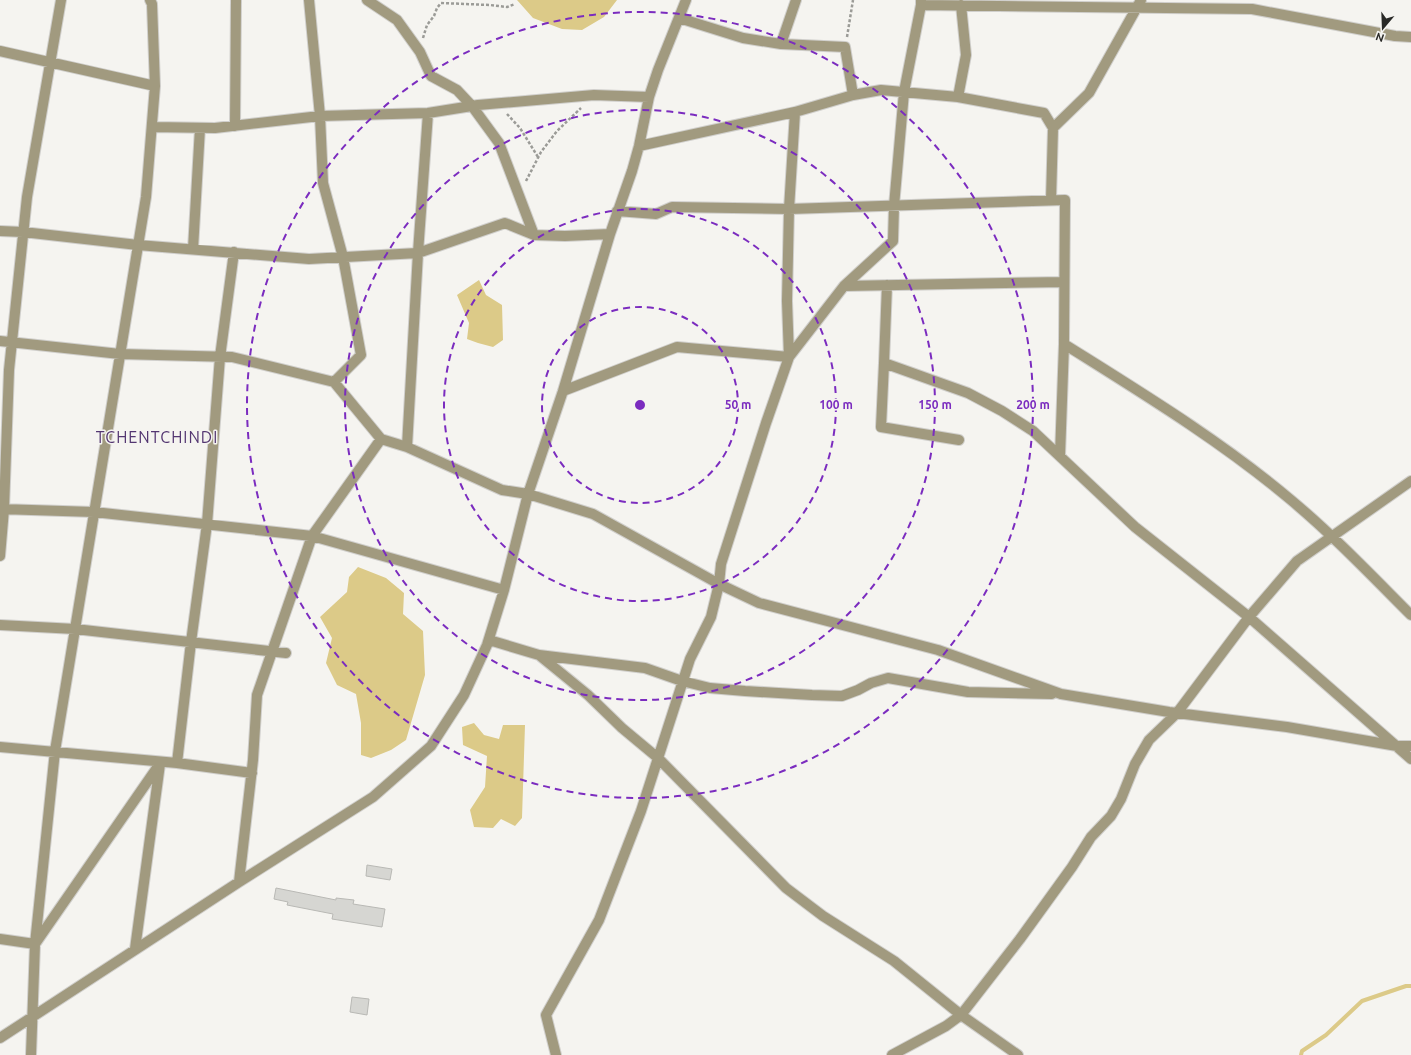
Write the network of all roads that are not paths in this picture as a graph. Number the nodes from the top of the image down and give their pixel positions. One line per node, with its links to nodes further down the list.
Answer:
1 (61, 0): 16 (street)
2 (150, 0): 17 (street)
3 (236, 0): 26 (street)
4 (309, 0): 25 (street)
5 (367, 0): 22 (street)
6 (686, 0): 12 (street)
7 (796, 0): 14 (street)
8 (923, 2): 11 (street); 18 (street)
9 (1075, 4): 10 (street); 11 (street)
10 (1139, 4): 13 (street); 29 (street)
11 (961, 5): 20 (street)
12 (679, 18): 14 (street); 21 (street)
13 (1411, 37)
14 (781, 44): 19 (street)
15 (0, 51): 16 (street)
16 (50, 62): 17 (street); 36 (street)
17 (155, 86): 27 (street)
18 (904, 92): 19 (street); 20 (street); 32 (street)
19 (853, 95): 23 (street)
20 (958, 96): 29 (street)
21 (649, 97): 22 (street); 30 (street)
22 (472, 106): 24 (street); 38 (street)
23 (795, 112): 30 (street); 33 (street)
24 (428, 113): 25 (street); 42 (street)
25 (320, 116): 26 (street); 43 (street)
26 (235, 126): 28 (street)
27 (152, 128): 28 (street); 39 (street)
28 (200, 128): 40 (street)
29 (1053, 128): 31 (street)
30 (639, 146): 34 (street)
31 (1051, 200): 32 (street); 44 (street)
32 (894, 206): 33 (street); 46 (street)
33 (789, 209): 34 (street); 52 (street)
34 (617, 211): 37 (street)
35 (0, 232): 36 (street)
36 (23, 232): 39 (street); 48 (street)
37 (610, 234): 38 (street); 55 (street)
38 (534, 235): 42 (street)
39 (138, 244): 40 (street); 50 (street)
40 (193, 249): 41 (street)
41 (234, 252): 43 (street); 51 (street)
42 (418, 253): 43 (street); 58 (street)
43 (344, 257): 54 (street)
44 (1064, 282): 45 (street); 49 (street)
45 (887, 285): 46 (street); 53 (street)
46 (844, 286): 52 (street)
47 (0, 340): 48 (street)
48 (12, 342): 50 (street); 60 (street)
49 (1064, 344): 59 (street); 67 (street)
50 (120, 354): 51 (street); 64 (street)
51 (220, 357): 54 (street); 65 (street)
52 (789, 357): 55 (street); 69 (street)
53 (884, 363): 57 (street); 59 (street)
54 (334, 382): 56 (street)
55 (563, 391): 62 (street)
56 (381, 439): 58 (street); 66 (street)
57 (959, 440)
58 (407, 446): 62 (street)
59 (1060, 456): 72 (street)
60 (3, 466): 63 (street)
61 (1411, 481): 67 (street)
62 (528, 494): 69 (street); 70 (street)
63 (2, 509): 64 (street); 68 (street)
64 (94, 512): 65 (street); 74 (street)
65 (207, 524): 66 (street); 76 (street)
66 (312, 536): 70 (street); 77 (street)
67 (1334, 537): 71 (street); 72 (street)
68 (0, 556)
69 (719, 584): 80 (street); 81 (street)
70 (504, 590): 75 (street)
71 (1411, 615)
72 (1249, 617): 82 (street); 83 (street)
73 (0, 626): 74 (street)
74 (75, 629): 76 (street); 86 (street)
75 (489, 640): 79 (street); 92 (street)
76 (191, 642): 77 (street); 90 (street)
77 (271, 651): 78 (street); 91 (street)
78 (286, 653)
79 (539, 655): 80 (street); 87 (street)
80 (682, 681): 81 (street); 87 (street)
81 (1062, 694): 82 (street)
82 (1177, 713): 83 (street); 96 (street)
83 (1397, 746): 84 (street); 88 (street)
84 (1411, 746)
85 (0, 747): 86 (street)
86 (55, 751): 89 (street); 94 (street)
87 (658, 758): 96 (street); 100 (street)
88 (1411, 759)
89 (161, 762): 90 (street); 94 (street); 95 (street)
90 (177, 763): 91 (street)
91 (252, 773): 92 (street)
92 (239, 882): 95 (street)
93 (0, 939): 94 (street)
94 (35, 944): 97 (street)
95 (135, 949): 97 (street)
96 (961, 1015): 101 (street); 102 (street)
97 (33, 1016): 98 (street); 99 (street)
98 (0, 1038)
99 (31, 1055)
100 (556, 1055)
101 (892, 1055)
102 (1018, 1055)

